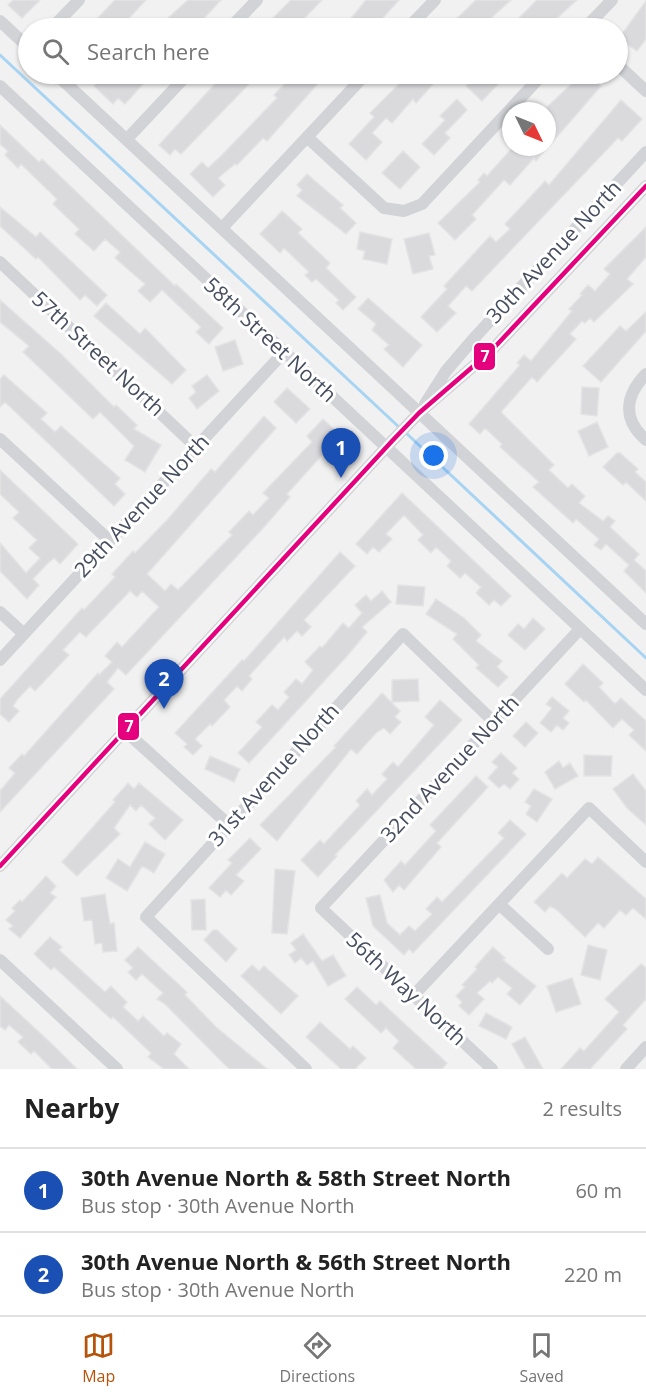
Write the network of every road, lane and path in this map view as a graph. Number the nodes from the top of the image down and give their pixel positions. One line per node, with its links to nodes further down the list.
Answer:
1 (79, 0): 5 (street)
2 (257, 0): 6 (street)
3 (435, 0): 7 (street)
4 (612, 0): 8 (street)
5 (62, 18)
6 (240, 18)
7 (418, 18)
8 (595, 18)
9 (0, 21): 10 (street)
10 (18, 38)
11 (628, 74): 17 (street)
12 (68, 84): 19 (street)
13 (179, 84): 19 (street)
14 (357, 84): 18 (street)
15 (534, 84): 18 (street)
16 (0, 86): 24 (street, 58th Street North)
17 (646, 91)
18 (307, 137): 22 (street)
19 (127, 139): 22 (street)
20 (646, 152): 26 (street, 30th Avenue North)
21 (646, 186): 26 (street, 30th Avenue North)
22 (222, 228): 26 (street)
23 (0, 262): 30 (street, 57th Street North)
24 (284, 352): 29 (street, 58th Street North); 30 (street, 29th Avenue North)
25 (646, 374): 28 (street)
26 (416, 417): 29 (street); 33 (street)
27 (0, 439): 31 (street)
28 (646, 441)
29 (389, 445): 34 (street, 58th Street North); 39 (street)
30 (196, 447): 31 (street, 29th Avenue North)
31 (110, 541): 35 (street, 29th Avenue North)
32 (0, 612): 35 (street)
33 (646, 624)
34 (580, 629): 37 (street, 58th Street North); 38 (street, 32nd Avenue North)
35 (24, 634): 36 (street, 29th Avenue North)
36 (0, 660)
37 (646, 690)
38 (494, 722): 40 (street, 31st Avenue North); 44 (street, 32nd Avenue North)
39 (124, 730): 40 (street); 42 (street)
40 (228, 824): 50 (street, 31st Avenue North)
41 (646, 862): 43 (street)
42 (0, 866)
43 (499, 904): 45 (street); 47 (street)
44 (321, 908): 47 (street, 56th Way North)
45 (548, 949)
46 (0, 960): 49 (street)
47 (413, 996): 51 (street, 56th Way North)
48 (646, 1047): 52 (street)
49 (117, 1069)
50 (306, 1069)
51 (492, 1069)
52 (626, 1069)

